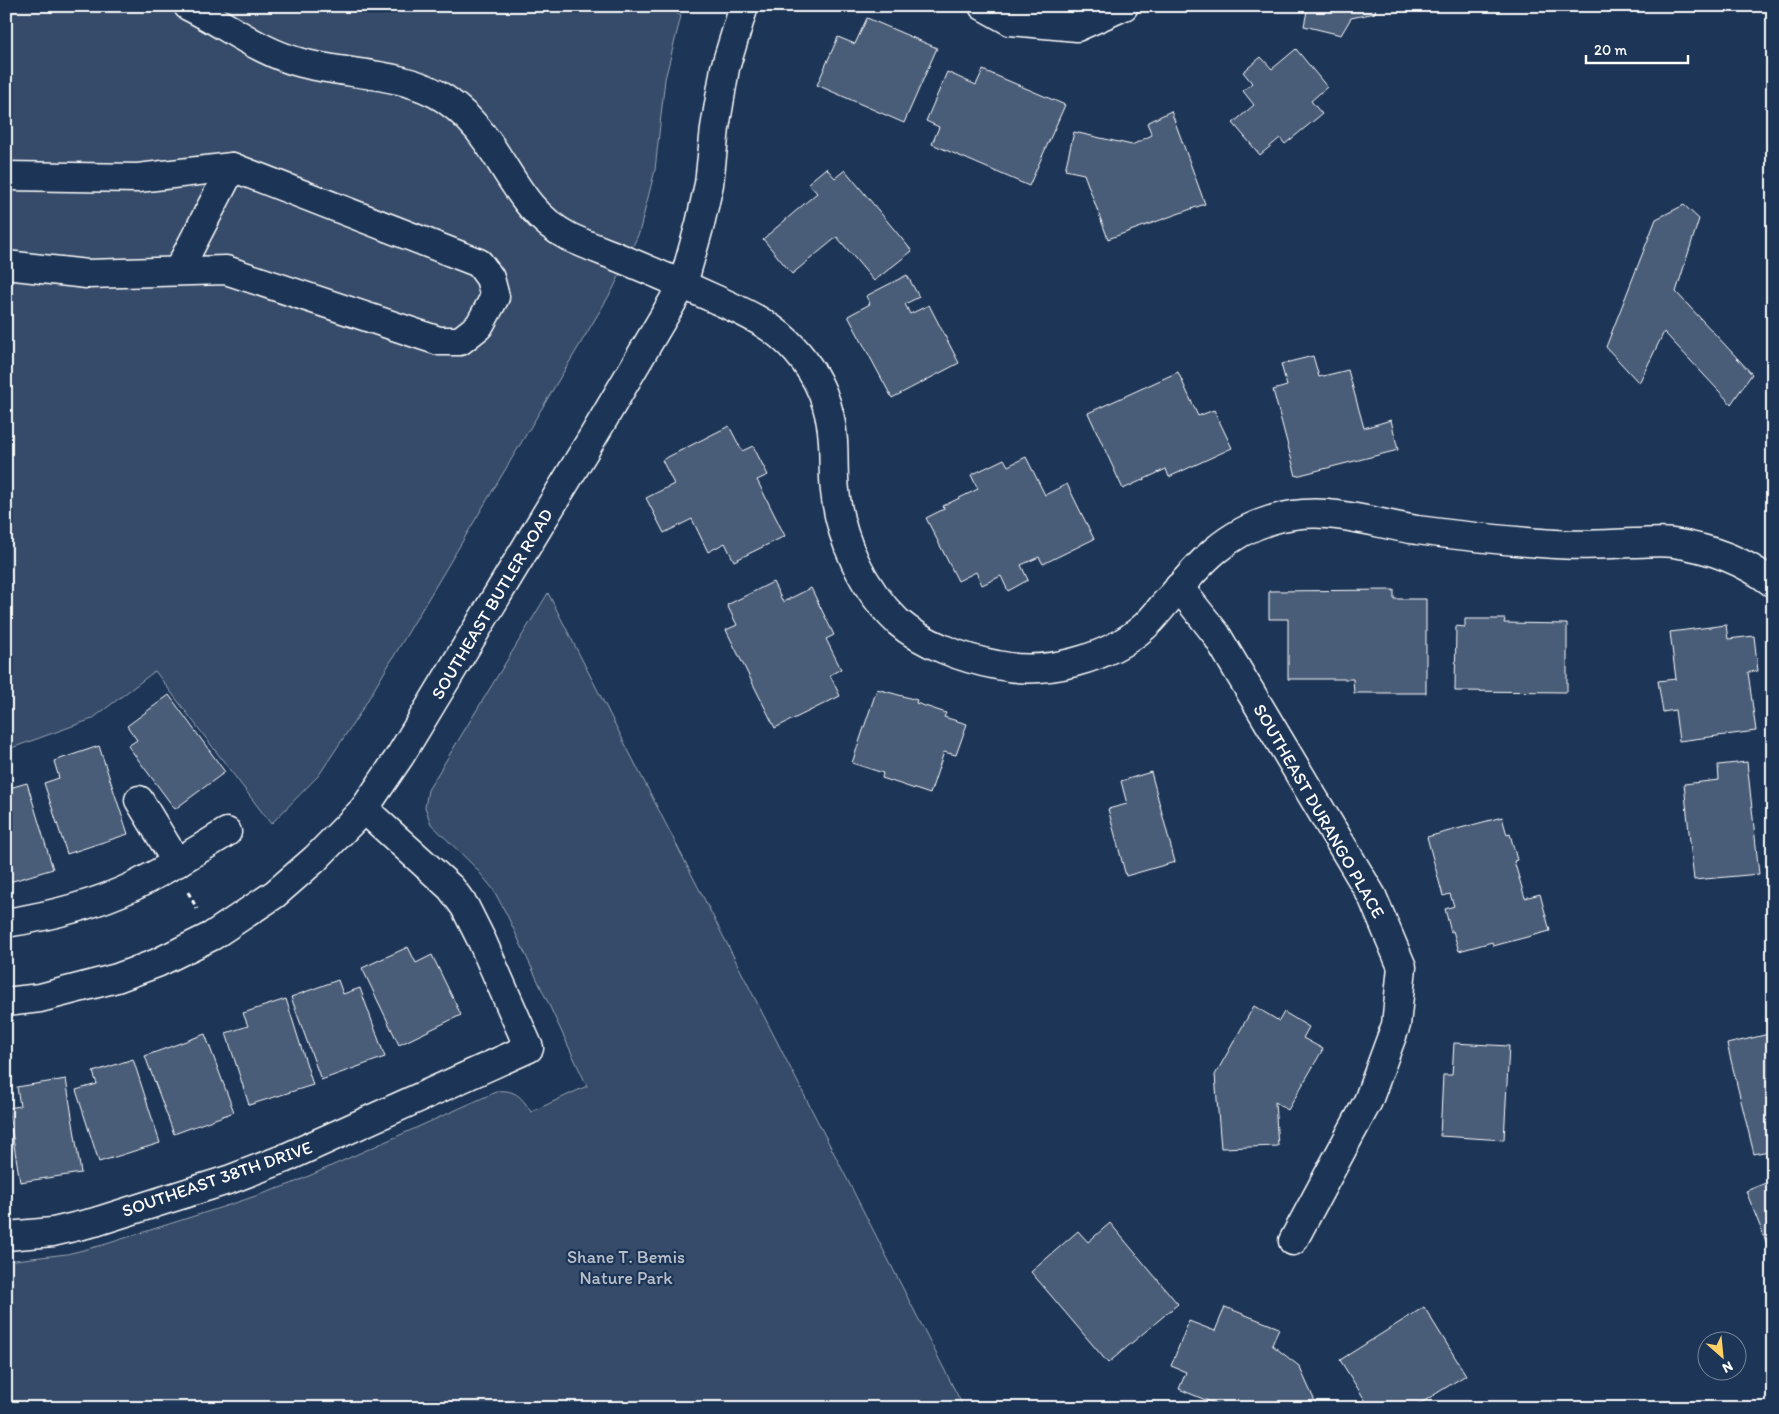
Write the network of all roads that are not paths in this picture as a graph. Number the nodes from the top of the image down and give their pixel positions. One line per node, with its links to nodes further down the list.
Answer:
1 (188, 6): 9 (street)
2 (744, 6): 9 (street, SOUTHEAST BUTLER ROAD)
3 (983, 6): 4 (street)
4 (1124, 6)
5 (232, 167): 6 (street); 8 (street); 8 (street)
6 (6, 176)
7 (6, 265): 8 (street)
8 (178, 271)
9 (683, 284): 11 (street); 13 (street, SOUTHEAST BUTLER ROAD)
10 (1773, 583): 11 (street)
11 (1179, 587): 19 (street, SOUTHEAST DURANGO PLACE)
12 (138, 800): 15 (street)
13 (364, 809): 17 (street, SOUTHEAST BUTLER ROAD); 18 (street, SOUTHEAST 38TH DRIVE)
14 (227, 832): 15 (street)
15 (178, 863): 16 (street)
16 (6, 923)
17 (6, 1002)
18 (6, 1236)
19 (1293, 1241)

